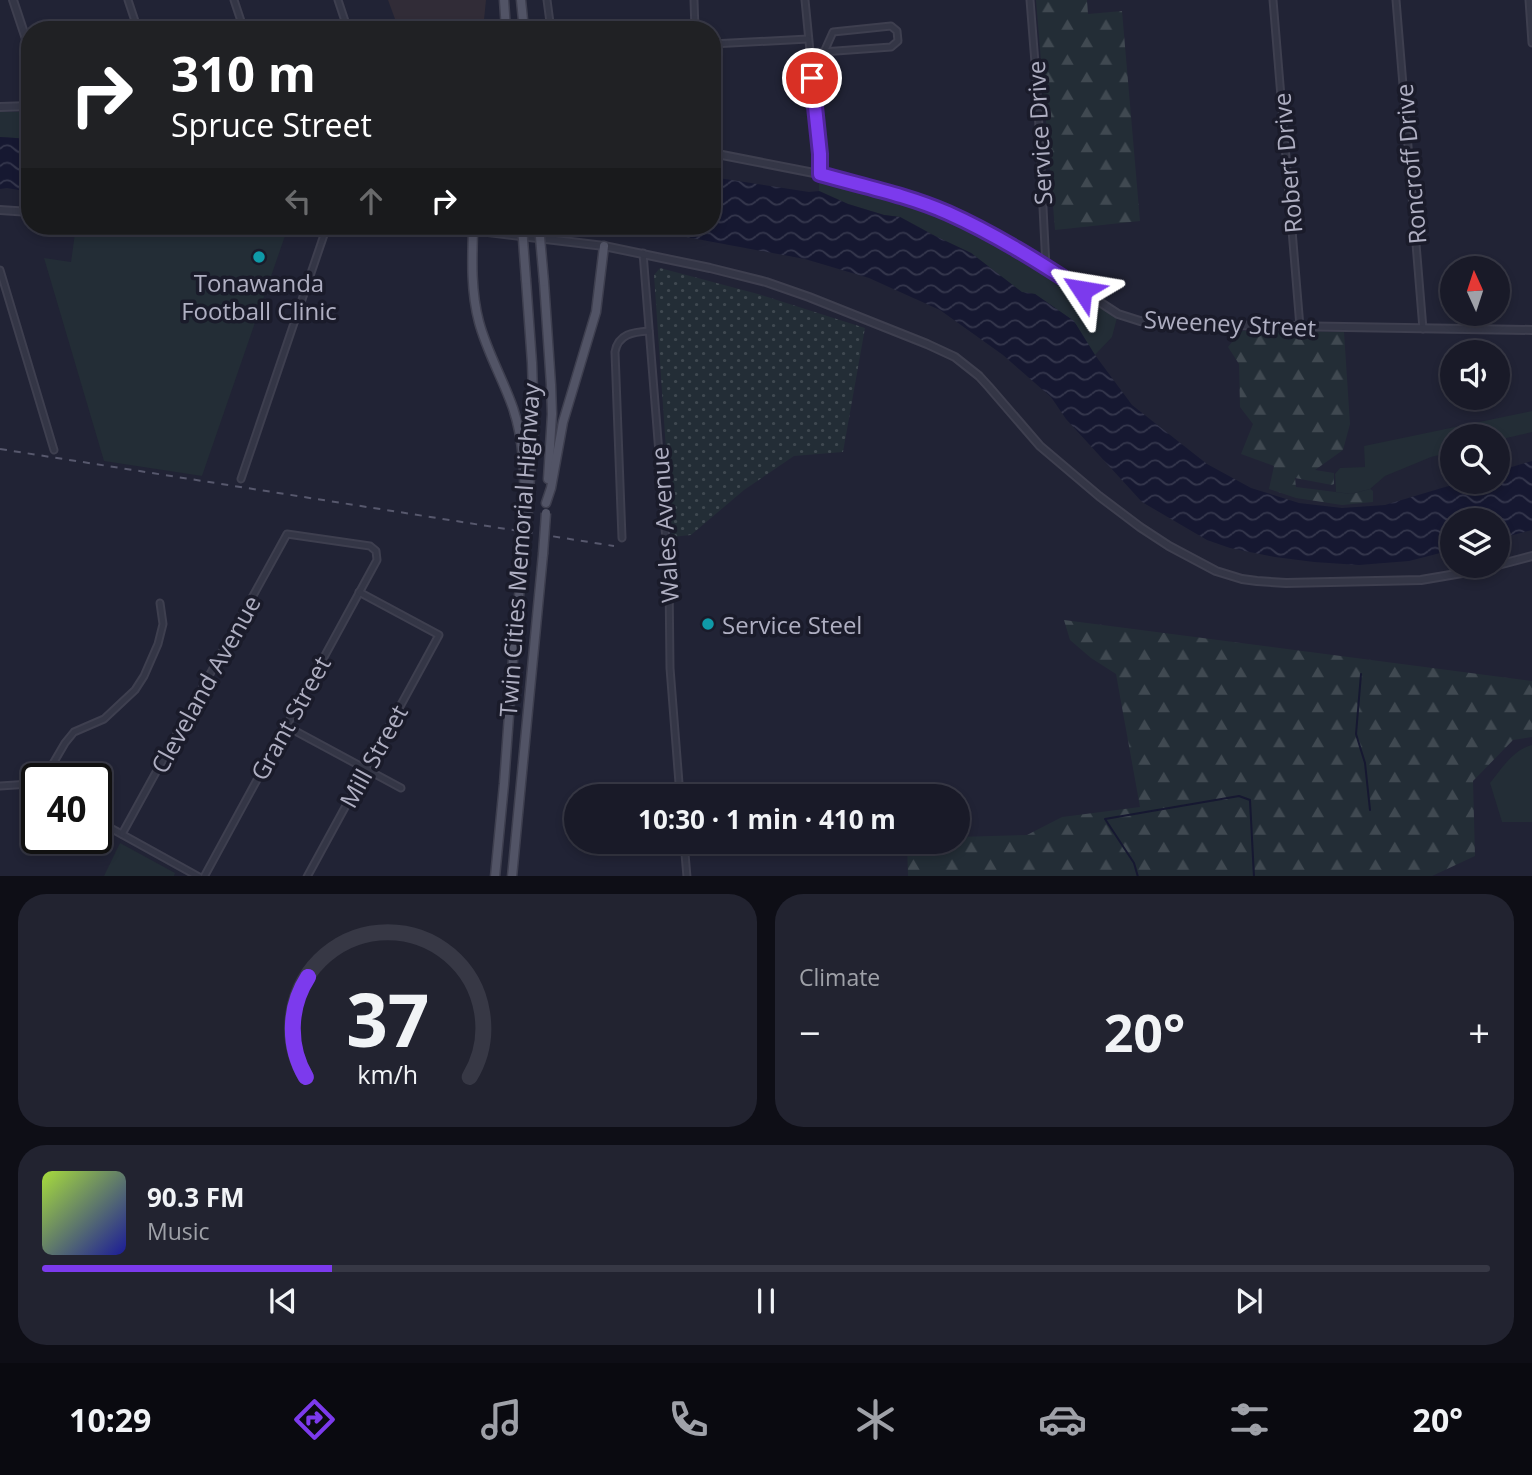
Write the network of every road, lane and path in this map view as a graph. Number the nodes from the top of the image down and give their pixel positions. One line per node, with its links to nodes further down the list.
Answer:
1 (13, 0): 21 (street)
2 (128, 0): 14 (street)
3 (234, 0): 15 (street)
4 (338, 0): 16 (street)
5 (504, 0): 17 (main road)
6 (521, 0): 18 (main road)
7 (547, 0): 19 (street)
8 (694, 0): 20 (street)
9 (805, 0): 22 (street)
10 (1030, 0): 40 (street, Service Drive)
11 (1273, 0): 42 (street, Robert Drive)
12 (1396, 0): 43 (street, Roncroff Drive)
13 (1529, 0): 23 (street)
14 (135, 21)
15 (241, 21)
16 (345, 21)
17 (505, 21)
18 (523, 21)
19 (550, 21)
20 (695, 21)
21 (21, 24)
22 (808, 39): 24 (street); 26 (street)
23 (1532, 43)
24 (721, 44)
25 (824, 52): 25 (street); 26 (street)
26 (809, 53): 30 (street)
27 (21, 106): 28 (street)
28 (0, 107)
29 (721, 155): 30 (street, Sweeney Street)
30 (820, 174): 40 (street, Sweeney Street)
31 (0, 210): 32 (street)
32 (21, 211)
33 (324, 235): 47 (street)
34 (473, 235): 49 (main road)
35 (508, 235): 38 (street)
36 (523, 235): 49 (main road, Twin Cities Memorial Highway, bridge)
37 (540, 235): 48 (main road, Twin Cities Memorial Highway, bridge)
38 (604, 246): 39 (street); 48 (main road)
39 (643, 253): 45 (street, Wales Avenue); 54 (street)
40 (1046, 267): 42 (street, Sweeney Street)
41 (0, 270): 46 (street)
42 (1300, 327): 43 (street, Sweeney Street)
43 (1423, 328): 44 (street, Sweeney Street)
44 (1532, 330)
45 (649, 331): 50 (street); 60 (street, Wales Avenue)
46 (54, 450)
47 (241, 479)
48 (547, 503): 71 (main road, Twin Cities Memorial Highway, bridge)
49 (526, 510): 70 (main road, Twin Cities Memorial Highway, bridge)
50 (622, 538)
51 (1532, 556): 53 (street)
52 (377, 560): 55 (street, Grant Street); 65 (street, Cleveland Avenue)
53 (1510, 562)
54 (1440, 577)
55 (359, 592): 57 (street, Grant Street); 59 (street, Mill Street)
56 (160, 603): 58 (street)
57 (286, 726): 59 (street); 68 (street, Grant Street)
58 (53, 763)
59 (366, 769): 63 (street); 69 (street, Mill Street)
60 (679, 784)
61 (21, 785): 62 (street)
62 (0, 786)
63 (401, 788)
64 (112, 829): 65 (street)
65 (122, 834): 67 (street)
66 (685, 854): 72 (street)
67 (199, 876)
68 (202, 876)
69 (308, 876)
70 (495, 876)
71 (512, 876)
72 (687, 876)

